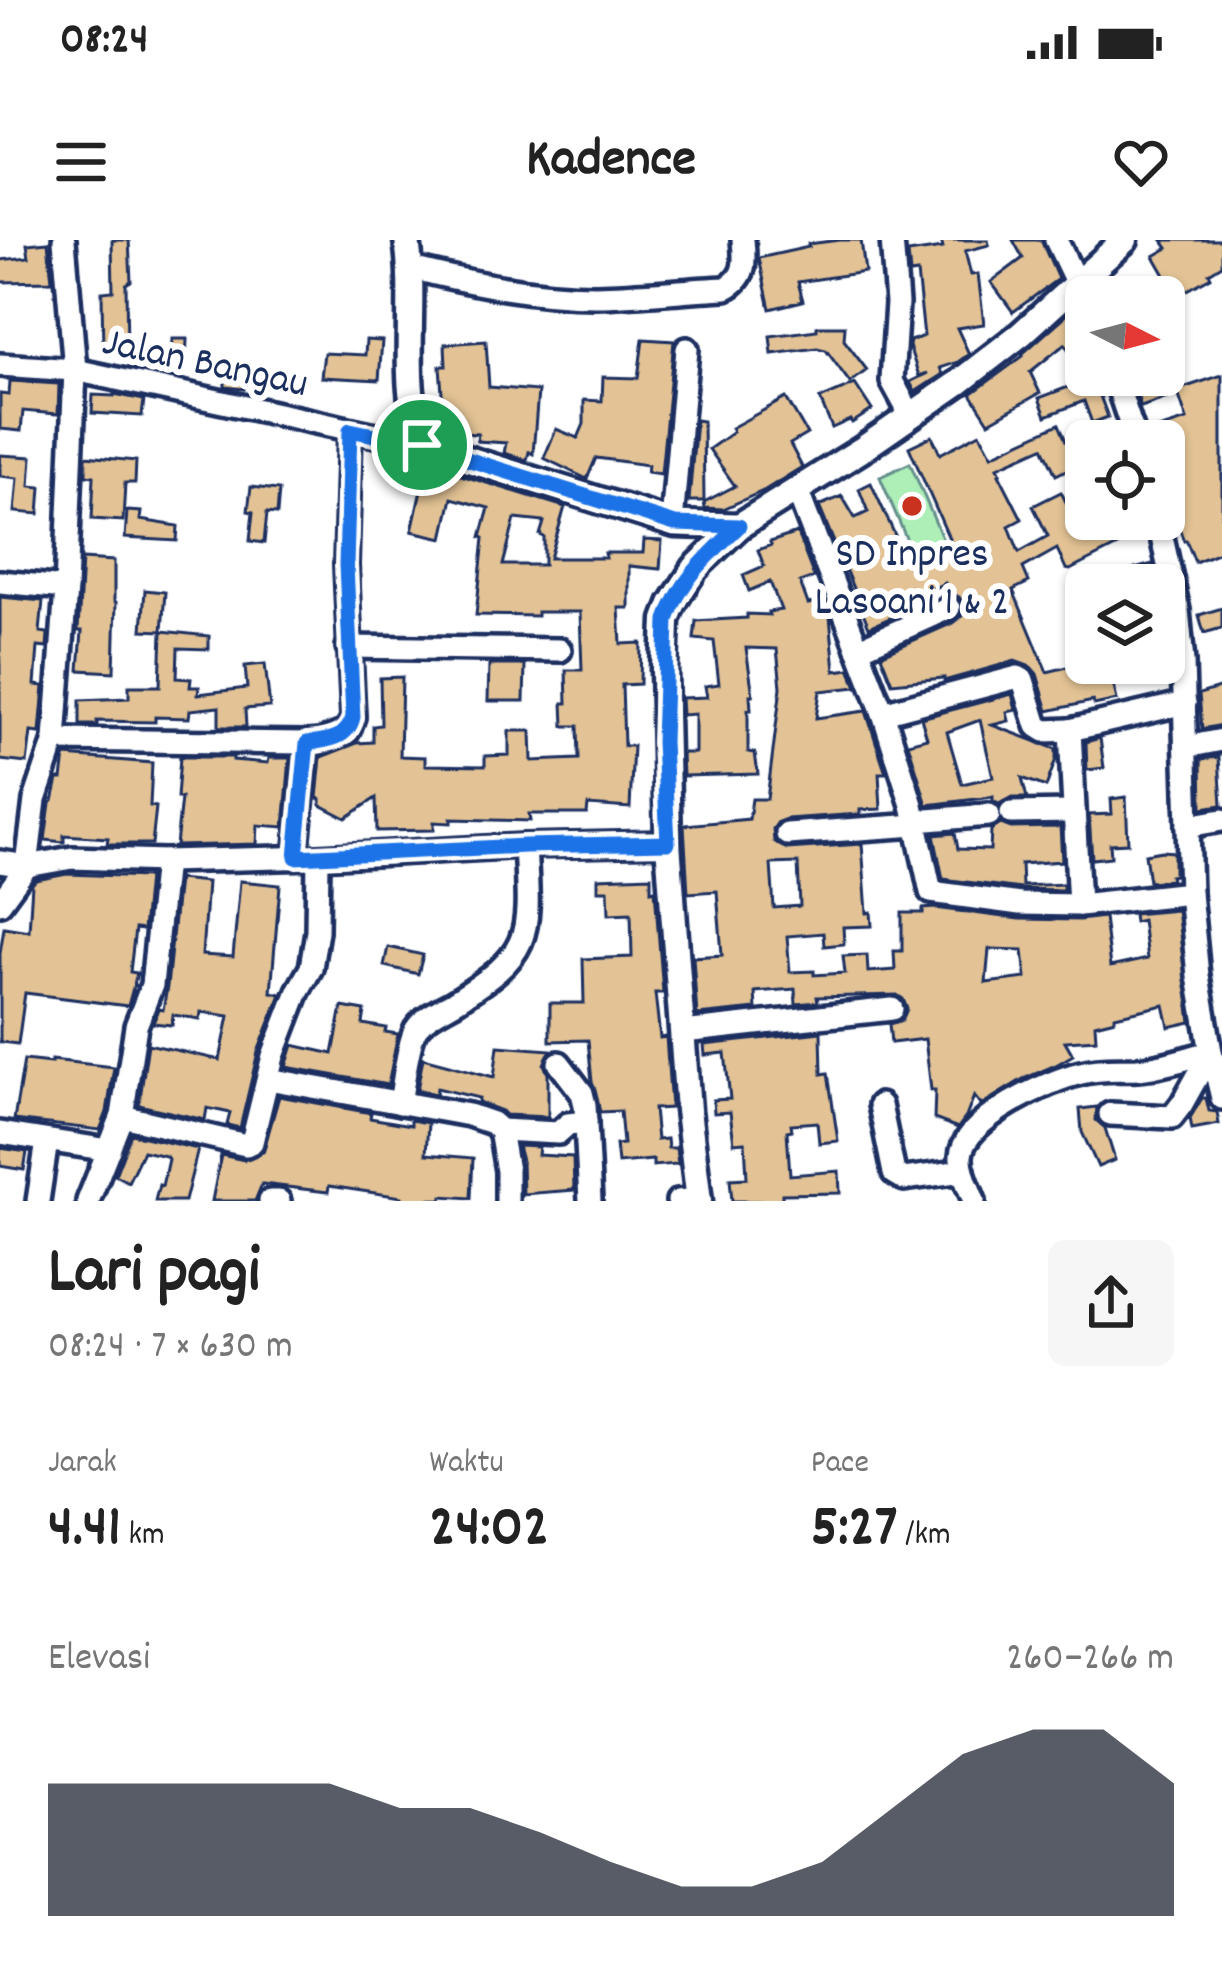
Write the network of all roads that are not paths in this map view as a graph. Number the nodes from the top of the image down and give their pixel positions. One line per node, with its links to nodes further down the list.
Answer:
1 (64, 240): 13 (street, Jalan Bangau)
2 (407, 240): 7 (street)
3 (743, 240): 7 (street)
4 (892, 240): 14 (street)
5 (1057, 240): 8 (street)
6 (1125, 240): 9 (street)
7 (411, 268): 16 (street)
8 (1073, 276)
9 (1095, 276)
10 (1065, 304): 14 (street)
11 (687, 349): 18 (street)
12 (0, 365): 13 (street, Jalan Bangau)
13 (75, 370): 15 (street, Jalan Bangau); 23 (street)
14 (910, 416): 17 (street)
15 (350, 430): 16 (street, Jalan Bangau); 25 (street)
16 (422, 445): 18 (street, Jalan Bangau)
17 (796, 490): 19 (street); 26 (street)
18 (674, 524): 19 (street, Jalan Bangau); 21 (street)
19 (739, 526): 21 (street)
20 (1163, 540): 28 (street)
21 (695, 568): 40 (street)
22 (0, 582): 23 (street)
23 (66, 588): 31 (street)
24 (949, 608): 26 (street)
25 (348, 646): 27 (street); 33 (street)
26 (858, 649): 29 (street)
27 (560, 650)
28 (1184, 703): 30 (street); 34 (street)
29 (884, 712): 30 (street); 37 (street)
30 (1070, 730): 35 (street)
31 (55, 740): 33 (street); 45 (street)
32 (1222, 740): 34 (street)
33 (307, 743): 42 (street)
34 (1186, 747): 38 (street)
35 (1074, 812): 37 (street); 48 (street)
36 (1222, 820): 38 (street)
37 (916, 823): 39 (street); 48 (street)
38 (1188, 826): 46 (street)
39 (787, 834)
40 (668, 843): 41 (street); 50 (street)
41 (525, 846): 42 (street); 55 (street)
42 (307, 857): 43 (street); 53 (street)
43 (165, 860): 45 (street); 58 (street)
44 (0, 862): 45 (street)
45 (27, 866): 47 (street)
46 (1190, 893): 48 (street); 51 (street)
47 (0, 903)
48 (1079, 905)
49 (892, 1009): 50 (street)
50 (683, 1032): 65 (street)
51 (1211, 1052): 54 (street); 57 (street); 64 (street)
52 (559, 1063): 59 (street)
53 (268, 1079): 55 (street); 58 (street)
54 (1222, 1098)
55 (400, 1103): 60 (street)
56 (880, 1105): 64 (street)
57 (1110, 1114)
58 (122, 1116): 63 (street)
59 (586, 1122): 60 (street); 71 (street)
60 (500, 1130): 70 (street)
61 (0, 1133): 62 (street)
62 (47, 1141): 63 (street); 66 (street)
63 (109, 1150): 67 (street)
64 (963, 1171): 72 (street)
65 (692, 1200)
66 (38, 1201)
67 (88, 1201)
68 (270, 1201): 69 (street)
69 (280, 1201)
70 (507, 1201)
71 (590, 1201)
72 (974, 1201)

